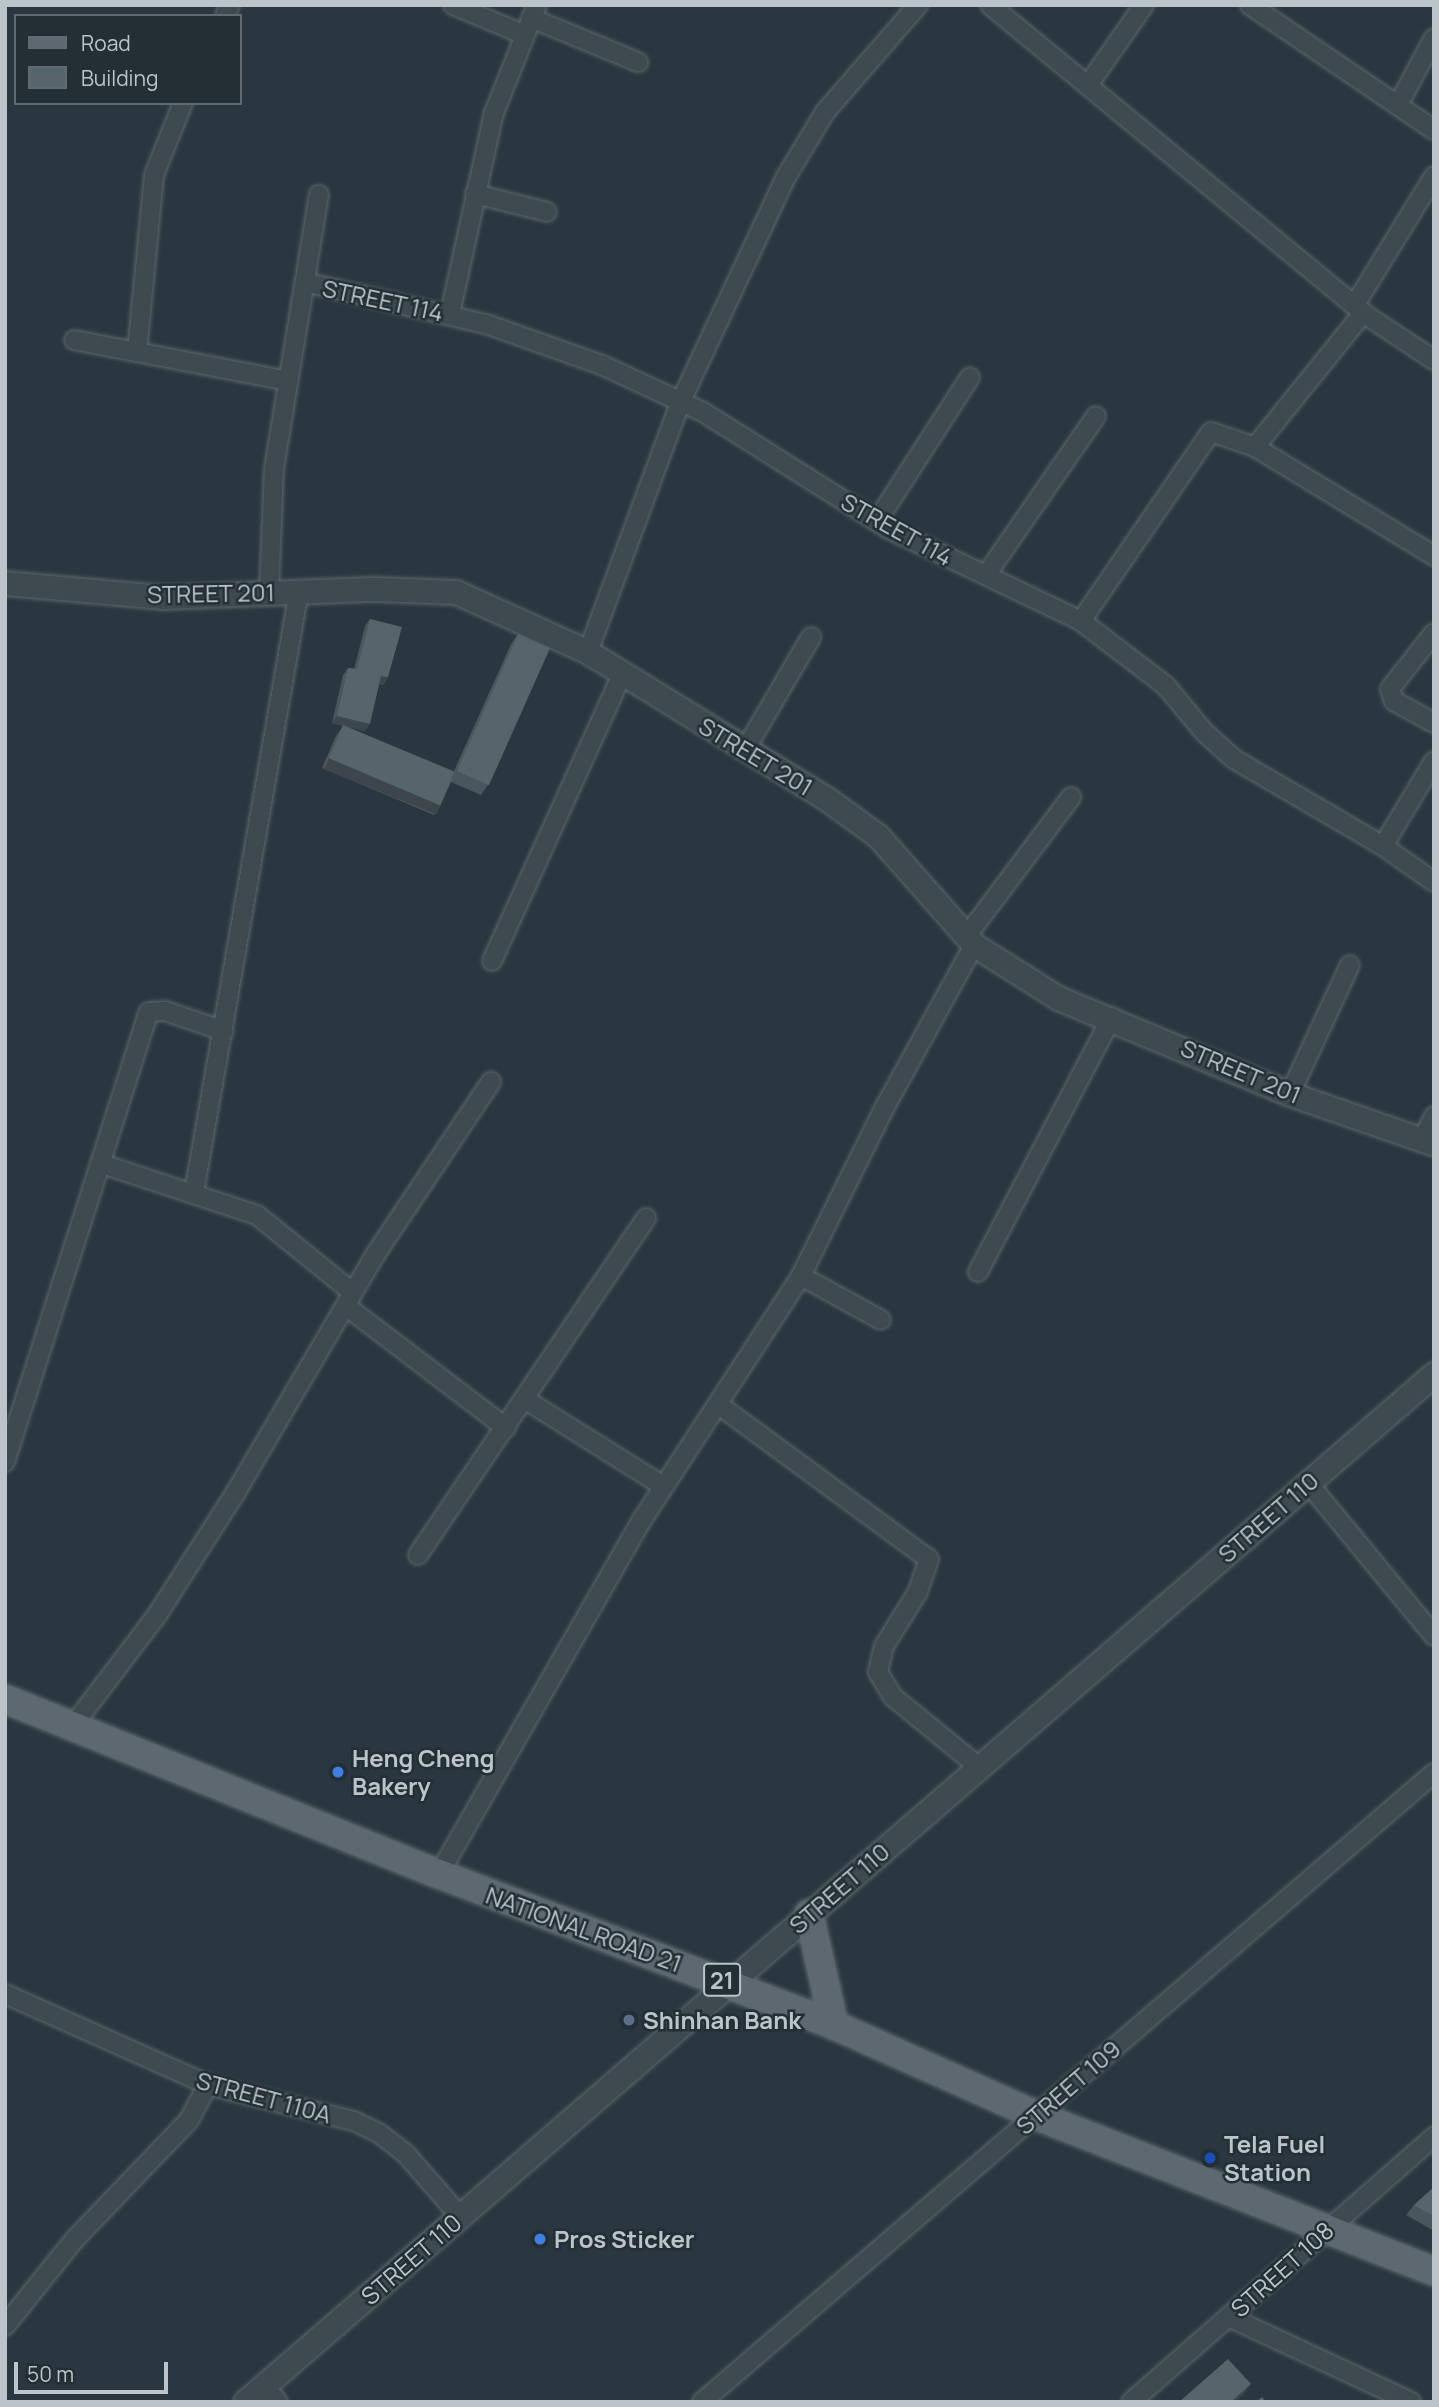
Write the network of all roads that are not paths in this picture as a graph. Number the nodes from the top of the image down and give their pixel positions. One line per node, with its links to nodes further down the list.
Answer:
1 (453, 5): 6 (street)
2 (918, 5): 25 (street)
3 (990, 5): 9 (street)
4 (1144, 5): 9 (street)
5 (1250, 5): 11 (street)
6 (530, 19): 8 (street); 14 (street)
7 (1434, 38): 11 (street)
8 (638, 62)
9 (1088, 85): 18 (street)
10 (182, 105): 21 (street)
11 (1398, 105): 12 (street)
12 (1434, 130)
13 (1434, 176): 18 (street)
14 (475, 194): 16 (street); 19 (street)
15 (319, 195): 17 (street)
16 (547, 212)
17 (305, 282): 19 (street, STREET 114); 24 (street)
18 (1359, 308): 22 (street); 27 (street)
19 (450, 314): 25 (street, STREET 114)
20 (74, 340): 21 (street)
21 (137, 352): 24 (street)
22 (1434, 359)
23 (970, 377): 28 (street)
24 (288, 381): 33 (street)
25 (681, 401): 28 (street, STREET 114); 37 (street)
26 (1096, 416): 30 (street)
27 (1255, 447): 29 (street); 34 (street)
28 (877, 522): 30 (street, STREET 114)
29 (1434, 556)
30 (986, 575): 34 (street, STREET 114)
31 (5, 583): 33 (street, STREET 201)
32 (299, 591): 33 (street, STREET 201); 37 (street, STREET 201); 49 (street)
33 (269, 592)
34 (1081, 621): 43 (street, STREET 114)
35 (1434, 633): 39 (street)
36 (811, 637): 40 (street)
37 (589, 652): 38 (street, STREET 201)
38 (622, 675): 40 (street, STREET 201); 46 (street)
39 (1434, 723)
40 (746, 750): 45 (street, STREET 201)
41 (1434, 761): 43 (street)
42 (1070, 797): 45 (street)
43 (1383, 846): 44 (street, STREET 114)
44 (1434, 882)
45 (970, 941): 48 (street, STREET 201); 58 (street)
46 (492, 961)
47 (1350, 965): 51 (street)
48 (1112, 1017): 51 (street, STREET 201); 57 (street)
49 (224, 1031): 54 (street); 55 (street)
50 (491, 1082): 59 (street)
51 (1290, 1094): 53 (street, STREET 201)
52 (1434, 1116): 53 (street)
53 (1428, 1142)
54 (102, 1164): 55 (street); 65 (street)
55 (194, 1193): 59 (street)
56 (646, 1219): 62 (street)
57 (978, 1272)
58 (801, 1276): 60 (street); 63 (street)
59 (349, 1299): 64 (street); 71 (street)
60 (881, 1320)
61 (1434, 1374): 66 (street, STREET 110)
62 (526, 1400): 64 (street); 67 (street)
63 (719, 1405): 67 (street); 72 (street)
64 (506, 1428): 68 (street)
65 (5, 1462)
66 (1308, 1483): 69 (street); 72 (street, STREET 110)
67 (663, 1486): 74 (street)
68 (418, 1555)
69 (1434, 1636)
70 (5, 1699): 71 (main road, NATIONAL ROAD 21 / 21)
71 (72, 1727): 74 (main road, NATIONAL ROAD 21 / 21)
72 (979, 1767): 75 (street, STREET 110)
73 (1434, 1773): 80 (street, STREET 109)
74 (439, 1874): 76 (main road, NATIONAL ROAD 21 / 21)
75 (809, 1914): 76 (street, STREET 110); 78 (main road)
76 (729, 1983): 78 (main road, NATIONAL ROAD 21 / 21); 82 (street, STREET 110)
77 (5, 1994): 79 (street, STREET 110A)
78 (834, 2025): 80 (main road, NATIONAL ROAD 21 / 21)
79 (208, 2085): 82 (street, STREET 110A); 86 (street)
80 (1035, 2115): 83 (main road, NATIONAL ROAD 21 / 21); 88 (street, STREET 109)
81 (1434, 2137): 83 (street, STREET 108)
82 (460, 2216): 87 (street, STREET 110)
83 (1329, 2227): 84 (main road, NATIONAL ROAD 21 / 21); 85 (street, STREET 108)
84 (1434, 2271)
85 (1229, 2317): 90 (street, STREET 108); 91 (street)
86 (5, 2326)
87 (271, 2394): 89 (street, STREET 110)
88 (703, 2401)
89 (245, 2402)
90 (1131, 2402)
91 (1411, 2402)

